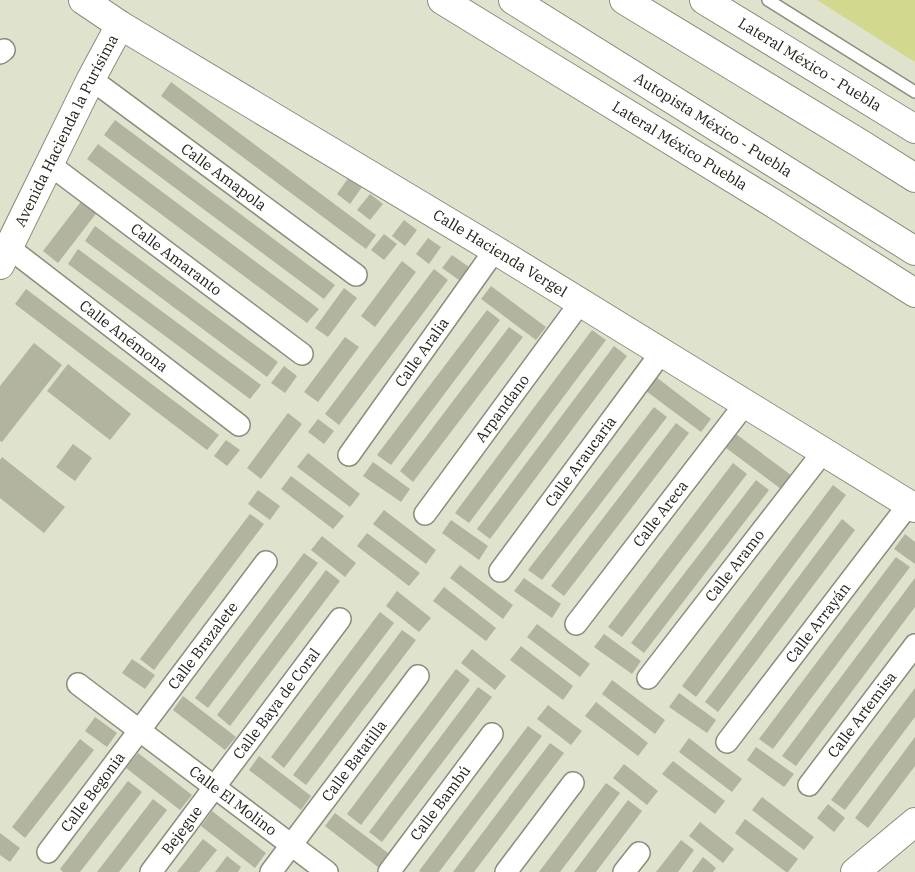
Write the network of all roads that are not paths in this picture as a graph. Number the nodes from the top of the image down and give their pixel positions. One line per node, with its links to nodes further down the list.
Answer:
1 (83, 0): 7 (main road, Calle Hacienda Vergel)
2 (442, 0): 13 (main road, Lateral México Puebla)
3 (513, 0): 15 (main road, Autopista México - Puebla)
4 (624, 0): 12 (main road)
5 (704, 0): 10 (main road, Lateral México - Puebla)
6 (768, 0): 9 (lane)
7 (120, 25): 8 (main road, Avenida Hacienda la Purísima); 14 (main road, Calle Hacienda Vergel)
8 (91, 80): 11 (main road, Avenida Hacienda la Purísima); 18 (street, Calle Amapola)
9 (915, 92)
10 (915, 129)
11 (49, 164): 16 (main road, Avenida Hacienda la Purísima); 22 (street, Calle Amaranto)
12 (915, 178)
13 (776, 205): 17 (main road); 19 (main road, Lateral México Puebla)
14 (495, 250): 20 (main road, Calle Hacienda Vergel); 26 (street, Calle Aralia)
15 (915, 251)
16 (4, 256): 24 (street, Calle Anémona)
17 (915, 272)
18 (356, 275)
19 (915, 293)
20 (580, 302): 21 (main road, Calle Hacienda Vergel); 28 (street, Arpandano)
21 (661, 353): 23 (main road, Calle Hacienda Vergel); 30 (street, Calle Araucaria)
22 (302, 354)
23 (745, 404): 25 (main road, Calle Hacienda Vergel); 32 (street, Calle Areca)
24 (239, 425)
25 (823, 452): 27 (main road, Calle Hacienda Vergel); 35 (street, Calle Aramo)
26 (349, 455)
27 (912, 506): 39 (street, Calle Arrayán)
28 (425, 514)
29 (266, 562): 37 (street, Calle Brazalete)
30 (500, 571)
31 (340, 619): 42 (street, Calle Baya de Coral)
32 (576, 624)
33 (915, 645): 41 (street, Calle Artemisa)
34 (418, 676): 44 (street, Calle Batatilla)
35 (648, 678)
36 (78, 684): 37 (street, Calle El Molino)
37 (139, 731): 42 (street, Calle El Molino); 45 (street, Calle Begonia)
38 (492, 734): 50 (street, Calle Bambú)
39 (727, 742)
40 (573, 783): 51 (street)
41 (809, 785)
42 (214, 788): 44 (street, Calle El Molino); 47 (street, Bejegue)
43 (915, 822): 53 (main road)
44 (291, 846): 48 (street, Calle Batatilla); 49 (street, Calle El Molino)
45 (48, 852)
46 (639, 853): 52 (street)
47 (151, 872)
48 (271, 872)
49 (326, 872)
50 (389, 872)
51 (506, 872)
52 (624, 872)
53 (855, 872)

